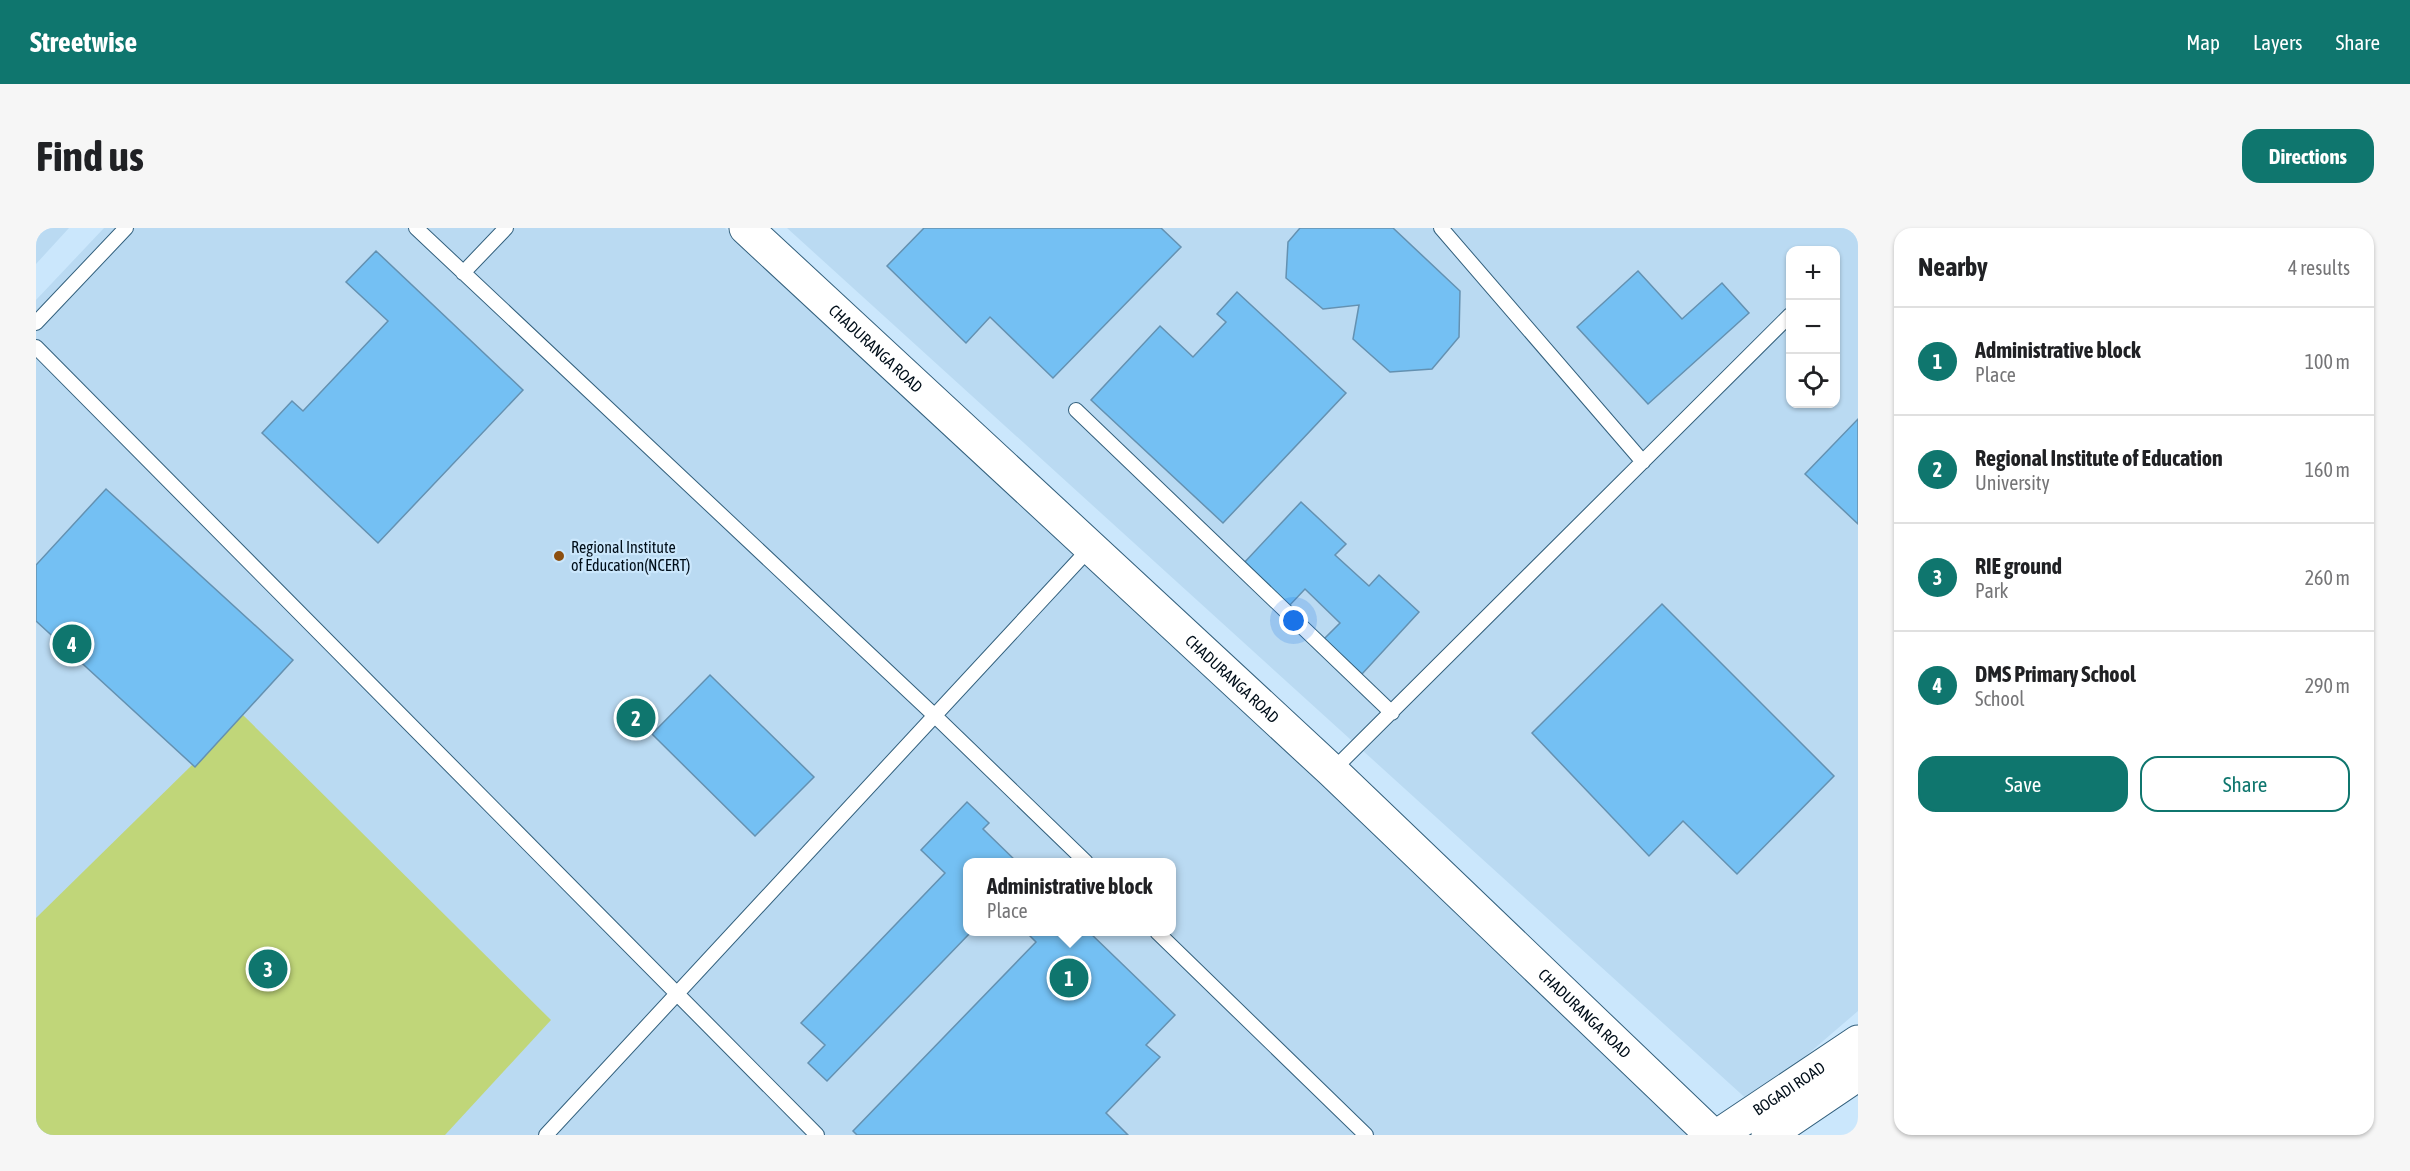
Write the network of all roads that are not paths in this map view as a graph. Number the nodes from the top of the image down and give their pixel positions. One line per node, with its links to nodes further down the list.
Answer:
1 (126, 228): 8 (lane)
2 (416, 228): 6 (lane)
3 (506, 228): 6 (lane)
4 (746, 228): 12 (street, CHADURANGA ROAD)
5 (1442, 228): 11 (lane)
6 (463, 273): 14 (lane)
7 (1786, 320): 11 (lane)
8 (36, 323)
9 (36, 348): 18 (lane)
10 (1076, 410): 13 (lane)
11 (1643, 462): 13 (lane)
12 (1090, 548): 14 (lane); 15 (street, CHADURANGA ROAD)
13 (1392, 713): 15 (lane)
14 (934, 715): 16 (lane); 18 (lane)
15 (1332, 771): 24 (street, CHADURANGA ROAD)
16 (1082, 858)
17 (1161, 936): 23 (lane)
18 (677, 994): 21 (lane); 22 (lane)
19 (1858, 1042): 25 (street, BOGADI ROAD)
20 (1858, 1074): 26 (street, BOGADI ROAD)
21 (546, 1135)
22 (817, 1135)
23 (1366, 1135)
24 (1712, 1135)
25 (1719, 1135)
26 (1768, 1135)

